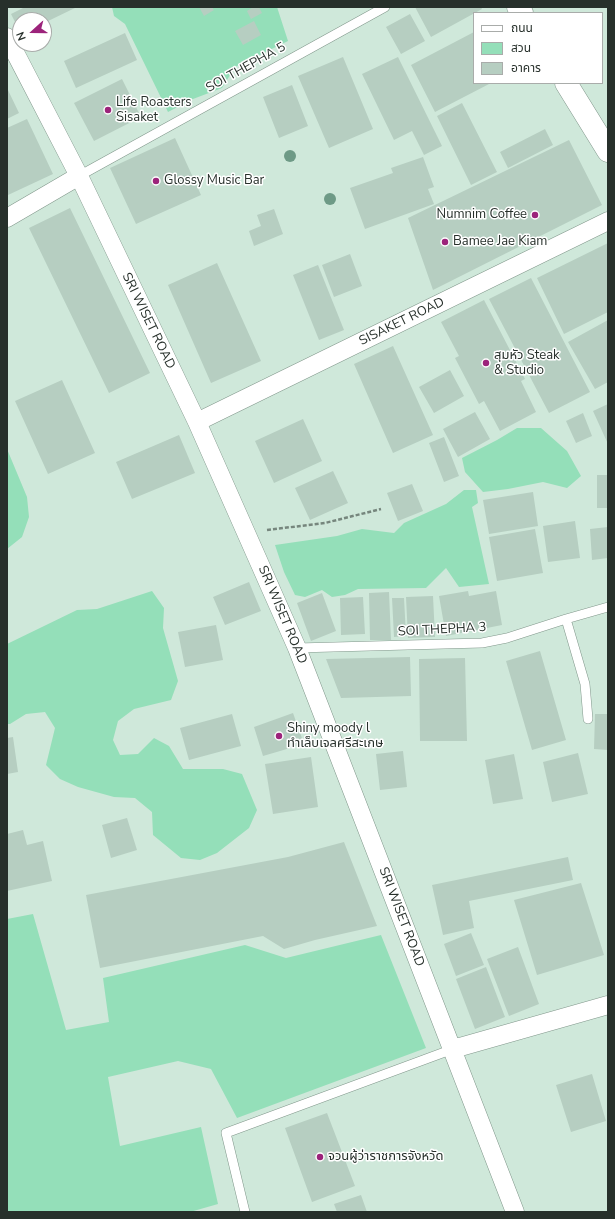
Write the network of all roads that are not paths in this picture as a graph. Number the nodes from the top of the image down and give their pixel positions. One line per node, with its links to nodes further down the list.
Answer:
1 (384, 7): 5 (lane, SOI THEPHA 5)
2 (7, 37): 5 (street, SRI WISET ROAD)
3 (567, 84): 4 (main road)
4 (608, 151)
5 (79, 176): 6 (street); 8 (street, SRI WISET ROAD)
6 (7, 218)
7 (608, 221): 8 (street, SISAKET ROAD)
8 (197, 422): 11 (street, SRI WISET ROAD)
9 (608, 607): 10 (lane, SOI THEPHA 3)
10 (566, 619): 11 (lane, SOI THEPHA 3); 12 (lane)
11 (297, 648): 14 (street, SRI WISET ROAD)
12 (588, 719)
13 (608, 1005): 14 (street)
14 (452, 1049): 15 (lane); 16 (street, SRI WISET ROAD)
15 (245, 1212)
16 (515, 1212)

